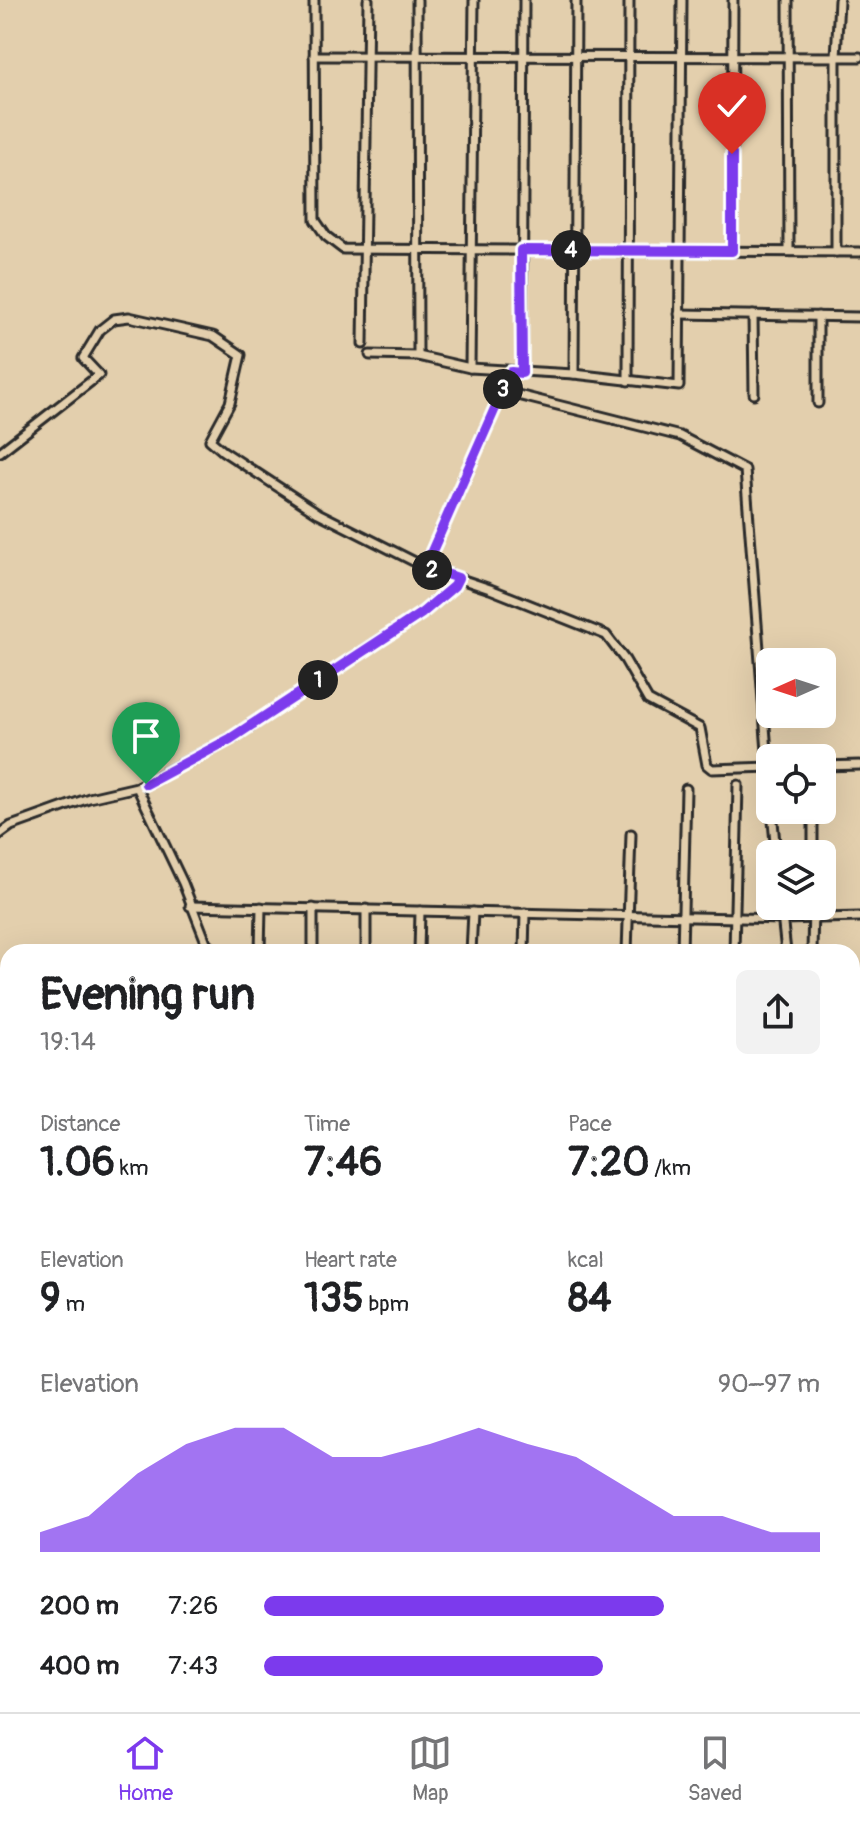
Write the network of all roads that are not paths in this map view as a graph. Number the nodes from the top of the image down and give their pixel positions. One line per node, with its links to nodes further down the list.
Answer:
1 (314, 0): 13 (street)
2 (368, 0): 14 (street)
3 (417, 0): 16 (street)
4 (474, 0): 15 (street)
5 (524, 0): 12 (street)
6 (576, 0): 17 (street)
7 (629, 0): 18 (street)
8 (682, 0): 22 (street)
9 (733, 0): 23 (street)
10 (788, 0): 19 (street)
11 (839, 0): 20 (street)
12 (523, 55): 15 (street); 17 (street); 26 (street)
13 (314, 56): 14 (street); 29 (street)
14 (367, 56): 16 (street); 29 (street)
15 (472, 56): 16 (street); 24 (street)
16 (416, 57): 25 (street)
17 (576, 57): 18 (street); 27 (street)
18 (629, 57): 22 (street); 30 (street)
19 (788, 57): 20 (street); 23 (street); 28 (street)
20 (836, 57): 21 (street); 33 (street)
21 (860, 57)
22 (681, 58): 23 (street); 31 (street)
23 (732, 58): 32 (street)
24 (471, 248): 25 (street); 26 (street); 42 (street)
25 (417, 249): 29 (street); 41 (street)
26 (521, 250): 27 (street); 44 (street)
27 (574, 250): 30 (street); 45 (street)
28 (789, 250): 32 (street); 33 (street)
29 (365, 251): 39 (street)
30 (626, 251): 31 (street); 46 (street)
31 (679, 251): 32 (street); 35 (street)
32 (732, 251)
33 (836, 252): 34 (street)
34 (860, 252)
35 (679, 314): 36 (street); 46 (street)
36 (753, 315): 37 (street); 48 (street)
37 (818, 316): 38 (street); 49 (street)
38 (860, 317)
39 (363, 344)
40 (370, 355): 41 (street)
41 (418, 356): 42 (street)
42 (470, 368): 43 (street)
43 (511, 372): 44 (street); 47 (street)
44 (522, 373): 45 (street)
45 (574, 374): 46 (street)
46 (628, 381)
47 (502, 391): 51 (street); 53 (street)
48 (754, 394)
49 (818, 403)
50 (0, 452): 51 (street)
51 (425, 567): 52 (street)
52 (458, 578): 56 (street); 58 (street)
53 (767, 744)
54 (860, 765): 55 (street)
55 (836, 766)
56 (756, 767)
57 (738, 785): 72 (street)
58 (137, 787): 60 (street); 62 (street)
59 (686, 789): 70 (street)
60 (0, 834)
61 (631, 834): 69 (street)
62 (190, 906): 63 (street); 77 (street)
63 (261, 907): 64 (street); 78 (street)
64 (313, 908): 65 (street); 79 (street)
65 (366, 909): 66 (street); 80 (street)
66 (420, 911): 67 (street); 81 (street)
67 (473, 912): 68 (street); 82 (street)
68 (525, 913): 69 (street); 83 (street)
69 (628, 915): 70 (street); 84 (street)
70 (685, 916): 72 (street); 85 (street)
71 (860, 917): 74 (street)
72 (734, 918): 73 (street); 86 (street)
73 (756, 918)
74 (836, 918)
75 (782, 920): 87 (street)
76 (813, 920): 88 (street)
77 (208, 944)
78 (260, 944)
79 (313, 944)
80 (366, 944)
81 (419, 944)
82 (471, 944)
83 (524, 944)
84 (627, 944)
85 (683, 944)
86 (734, 944)
87 (785, 944)
88 (812, 944)

